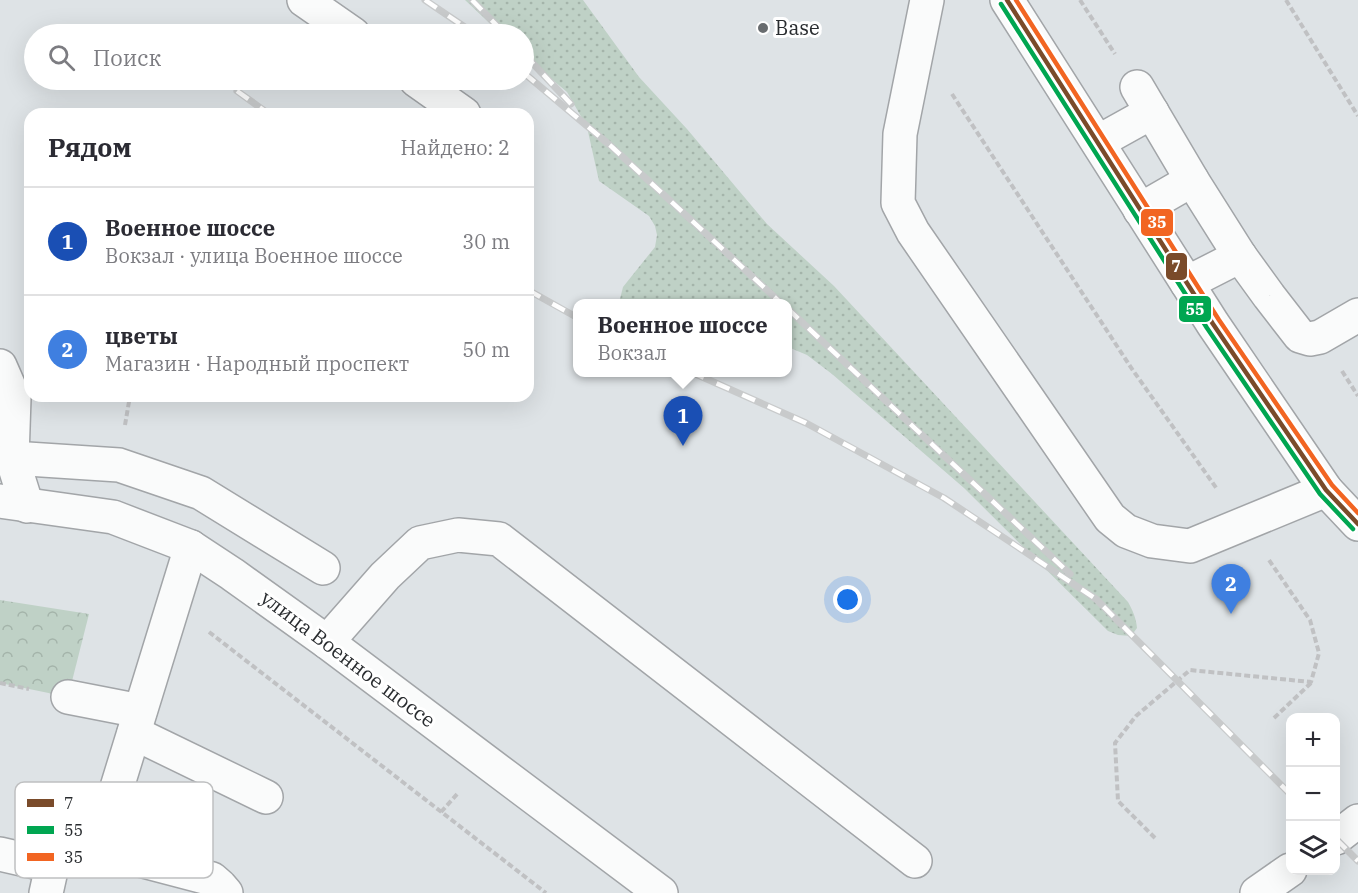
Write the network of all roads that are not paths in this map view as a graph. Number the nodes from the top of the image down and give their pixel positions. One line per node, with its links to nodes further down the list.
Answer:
1 (304, 0): 4 (main road)
2 (927, 0): 15 (main road)
3 (1007, 0): 7 (main road)
4 (339, 24)
5 (430, 90): 6 (main road)
6 (456, 108)
7 (1098, 142): 8 (main road); 9 (main road)
8 (1192, 180): 9 (main road); 10 (main road)
9 (1140, 210): 11 (main road)
10 (1240, 256): 11 (main road); 12 (main road)
11 (1187, 283): 15 (main road)
12 (1358, 315)
13 (0, 366): 14 (main road)
14 (12, 458): 16 (main road); 19 (main road)
15 (1326, 490): 17 (main road)
16 (14, 504): 18 (main road, улица Военное шоссе)
17 (1358, 524)
18 (191, 547): 20 (main road, улица Военное шоссе); 22 (main road)
19 (323, 568)
20 (327, 642): 28 (main road); 33 (main road, улица Военное шоссе)
21 (68, 697): 22 (main road)
22 (137, 722): 23 (main road); 24 (main road)
23 (119, 782)
24 (266, 798)
25 (1358, 821): 26 (main road)
26 (1340, 834)
27 (0, 854): 29 (main road)
28 (915, 861)
29 (15, 862)
30 (1286, 873): 34 (main road)
31 (208, 878): 32 (main road)
32 (226, 893)
33 (661, 893)
34 (1257, 893)

